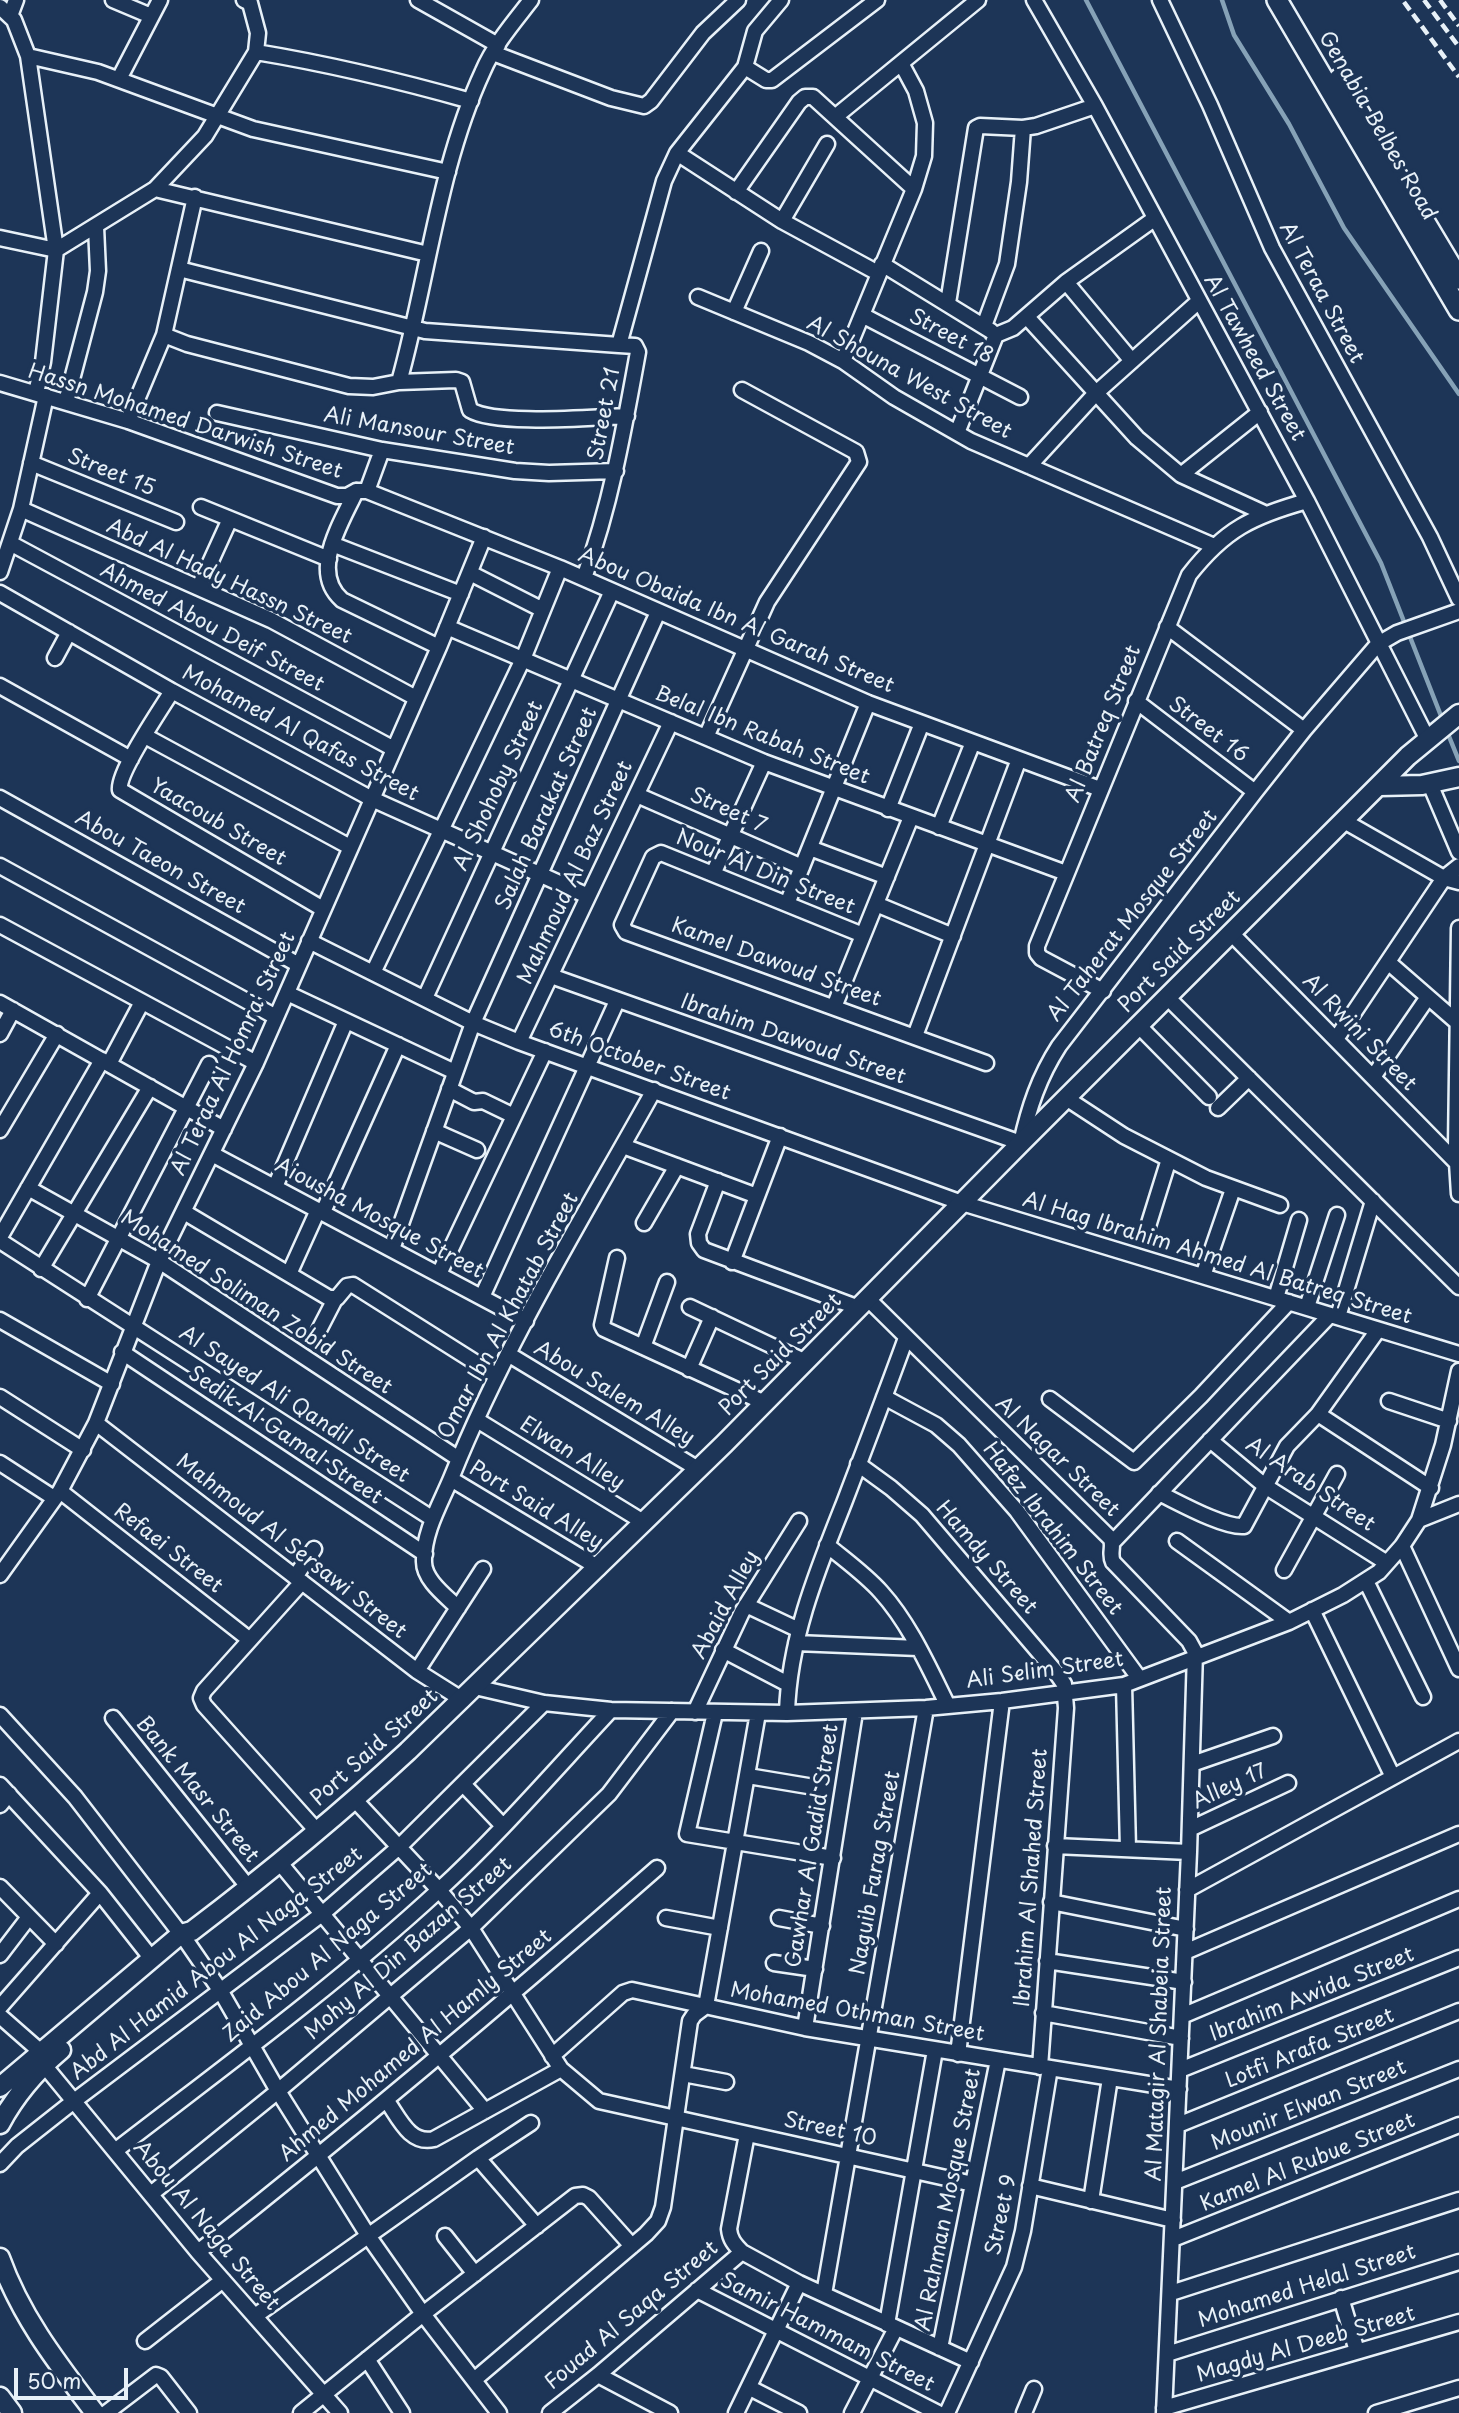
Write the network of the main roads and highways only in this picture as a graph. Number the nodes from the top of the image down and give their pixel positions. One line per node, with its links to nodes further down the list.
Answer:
1 (1277, 0): 4 (main road, Genabia Belbes Road)
2 (1291, 0): 3 (main road, Genabia Belbes Road)
3 (1459, 279)
4 (1459, 310)

